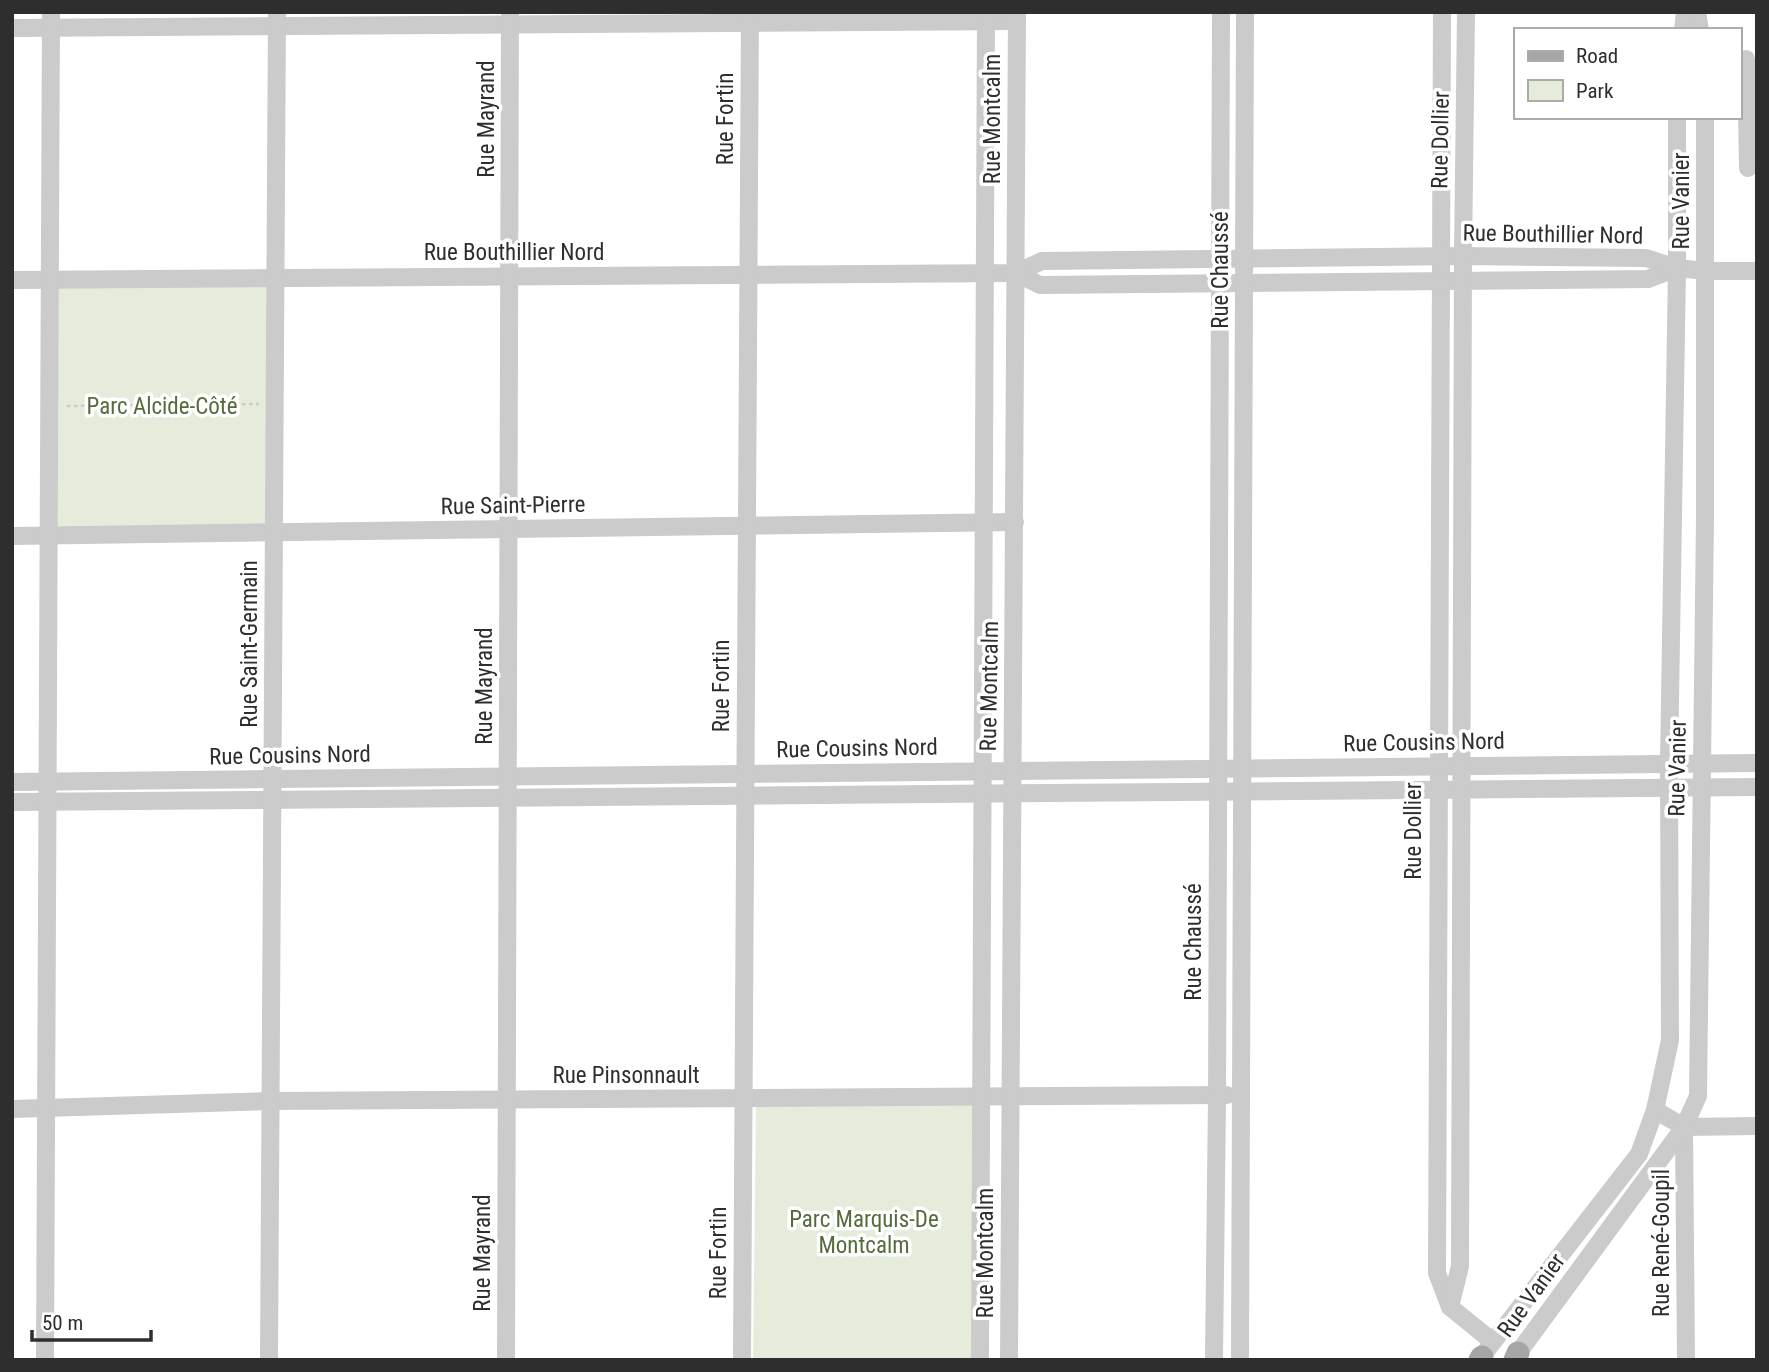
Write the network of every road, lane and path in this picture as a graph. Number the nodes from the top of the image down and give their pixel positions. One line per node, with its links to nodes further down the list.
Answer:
1 (1466, 12): 16 (street, Rue Dollier)
2 (1447, 13): 17 (street, Rue Dollier)
3 (1221, 14): 4 (street, Rue Chaussé); 19 (street, Rue Chaussé)
4 (1245, 14): 18 (street, Rue Chaussé)
5 (986, 17): 6 (street); 7 (street); 23 (street, Rue Montcalm)
6 (1017, 17): 24 (street, Rue Montcalm)
7 (750, 18): 9 (street); 25 (street, Rue Fortin)
8 (277, 19): 9 (street); 10 (street); 27 (street, Rue Saint-Germain)
9 (510, 19): 26 (street, Rue Mayrand)
10 (51, 20): 11 (street); 28 (street)
11 (12, 29)
12 (1747, 58): 15 (street)
13 (1677, 119): 20 (street, Rue Vanier)
14 (1704, 119): 21 (street, Rue Vanier)
15 (1748, 168)
16 (1463, 256): 17 (street, Rue Bouthillier Nord); 20 (street, Rue Bouthillier Nord); 32 (street, Rue Dollier)
17 (1442, 258): 18 (street, Rue Bouthillier Nord); 31 (street, Rue Dollier)
18 (1244, 259): 19 (street, Rue Bouthillier Nord); 30 (street, Rue Chaussé)
19 (1221, 261): 24 (street, Rue Bouthillier Nord); 33 (street, Rue Chaussé)
20 (1677, 268): 21 (street); 32 (street, Rue Bouthillier Nord); 36 (street, Rue Vanier)
21 (1706, 271): 22 (street); 37 (street, Rue Vanier)
22 (1757, 271)
23 (985, 273): 24 (street, Rue Bouthillier Nord); 25 (street, Rue Bouthillier Nord); 41 (street, Rue Montcalm)
24 (1016, 273): 33 (street, Rue Bouthillier Nord); 40 (street, Rue Montcalm)
25 (748, 275): 26 (street, Rue Bouthillier Nord); 44 (street, Rue Fortin)
26 (510, 276): 27 (street, Rue Bouthillier Nord); 45 (street, Rue Mayrand)
27 (275, 278): 28 (street, Rue Bouthillier Nord); 34 (street, Rue Saint-Germain)
28 (50, 280): 29 (street, Rue Bouthillier Nord); 35 (street)
29 (12, 281)
30 (1244, 282): 31 (street, Rue Bouthillier Nord); 33 (street, Rue Bouthillier Nord); 43 (street, Rue Chaussé)
31 (1441, 282): 32 (street, Rue Bouthillier Nord); 38 (street, Rue Dollier)
32 (1465, 283): 39 (street, Rue Dollier)
33 (1220, 284): 42 (street, Rue Chaussé)
34 (274, 404): 35 (path); 46 (street, Rue Saint-Germain)
35 (49, 406): 48 (street)
36 (1673, 518): 37 (street); 49 (street, Rue Vanier)
37 (1705, 518): 50 (street, Rue Vanier)
38 (1441, 520): 39 (street); 52 (street, Rue Dollier)
39 (1462, 520): 53 (street, Rue Dollier)
40 (1015, 522): 41 (street, Rue Saint-Pierre); 57 (street, Rue Montcalm)
41 (982, 523): 44 (street, Rue Saint-Pierre); 56 (street, Rue Montcalm)
42 (1217, 524): 43 (street); 55 (street, Rue Chaussé)
43 (1243, 525): 54 (street, Rue Chaussé)
44 (747, 526): 45 (street, Rue Saint-Pierre); 58 (street, Rue Fortin)
45 (509, 529): 46 (street, Rue Saint-Pierre); 59 (street, Rue Mayrand)
46 (274, 533): 48 (street, Rue Saint-Pierre); 60 (street, Rue Saint-Germain)
47 (12, 536): 48 (street, Rue Saint-Pierre)
48 (49, 536): 62 (street)
49 (1669, 763): 50 (street, Rue Cousins Nord); 53 (street, Rue Cousins Nord); 63 (street, Rue Vanier)
50 (1702, 763): 51 (street, Rue Cousins Nord); 64 (street, Rue Vanier)
51 (1757, 763)
52 (1438, 766): 53 (street, Rue Cousins Nord); 54 (street, Rue Cousins Nord); 66 (street, Rue Dollier)
53 (1462, 766): 67 (street, Rue Dollier)
54 (1241, 768): 55 (street, Rue Cousins Nord); 69 (street, Rue Chaussé)
55 (1217, 769): 57 (street, Rue Cousins Nord); 68 (street, Rue Chaussé)
56 (982, 771): 57 (street, Rue Cousins Nord); 58 (street, Rue Cousins Nord); 70 (street, Rue Montcalm)
57 (1013, 771): 71 (street, Rue Montcalm)
58 (745, 774): 59 (street, Rue Cousins Nord); 72 (street, Rue Fortin)
59 (508, 777): 60 (street, Rue Cousins Nord); 73 (street, Rue Mayrand)
60 (272, 780): 62 (street, Rue Cousins Nord); 74 (street, Rue Saint-Germain)
61 (12, 782): 62 (street, Rue Cousins Nord)
62 (48, 782): 76 (street)
63 (1670, 787): 64 (street, Rue Cousins Nord); 67 (street, Rue Cousins Nord); 88 (street, Rue Vanier)
64 (1701, 787): 65 (street, Rue Cousins Nord); 90 (street, Rue Vanier)
65 (1757, 787)
66 (1437, 789): 67 (street, Rue Cousins Nord); 69 (street, Rue Cousins Nord); 84 (street, Rue Dollier)
67 (1461, 789): 85 (street, Rue Dollier)
68 (1219, 791): 69 (street, Rue Cousins Nord); 71 (street, Rue Cousins Nord); 78 (street, Rue Chaussé)
69 (1240, 791): 77 (street, Rue Chaussé)
70 (981, 793): 71 (street, Rue Cousins Nord); 72 (street, Rue Cousins Nord); 79 (street, Rue Montcalm)
71 (1012, 793): 80 (street, Rue Montcalm)
72 (745, 795): 73 (street, Rue Cousins Nord); 81 (street, Rue Fortin)
73 (508, 797): 74 (street, Rue Cousins Nord); 82 (street, Rue Mayrand)
74 (272, 800): 76 (street, Rue Cousins Nord); 83 (street, Rue Saint-Germain)
75 (12, 802): 76 (street, Rue Cousins Nord)
76 (47, 802): 86 (street)
77 (1241, 1095): 78 (street, Rue Pinsonnault); 101 (street, Rue Chaussé)
78 (1217, 1096): 80 (street, Rue Pinsonnault); 100 (street, Rue Chaussé)
79 (979, 1097): 80 (street, Rue Pinsonnault); 81 (street, Rue Pinsonnault); 98 (street, Rue Montcalm)
80 (1010, 1097): 99 (street, Rue Montcalm)
81 (743, 1098): 82 (street, Rue Pinsonnault); 97 (street, Rue Fortin)
82 (507, 1100): 83 (street, Rue Pinsonnault); 96 (street, Rue Mayrand)
83 (270, 1101): 86 (street, Rue Pinsonnault); 95 (street, Rue Saint-Germain)
84 (1437, 1101): 85 (street); 91 (street, Rue Dollier)
85 (1461, 1101): 91 (street, Rue Dollier)
86 (46, 1108): 87 (street, Rue Pinsonnault); 94 (street)
87 (12, 1109)
88 (1655, 1110): 90 (street); 92 (street, Rue Vanier)
89 (1757, 1126): 90 (street)
90 (1684, 1127): 93 (street, Rue Vanier); 102 (street, Rue René-Goupil)
91 (1450, 1307): 92 (street)
92 (1484, 1354)
93 (1515, 1358)
94 (45, 1360)
95 (268, 1360)
96 (506, 1360)
97 (742, 1360)
98 (980, 1360)
99 (1009, 1360)
100 (1214, 1360)
101 (1240, 1360)
102 (1686, 1360)

